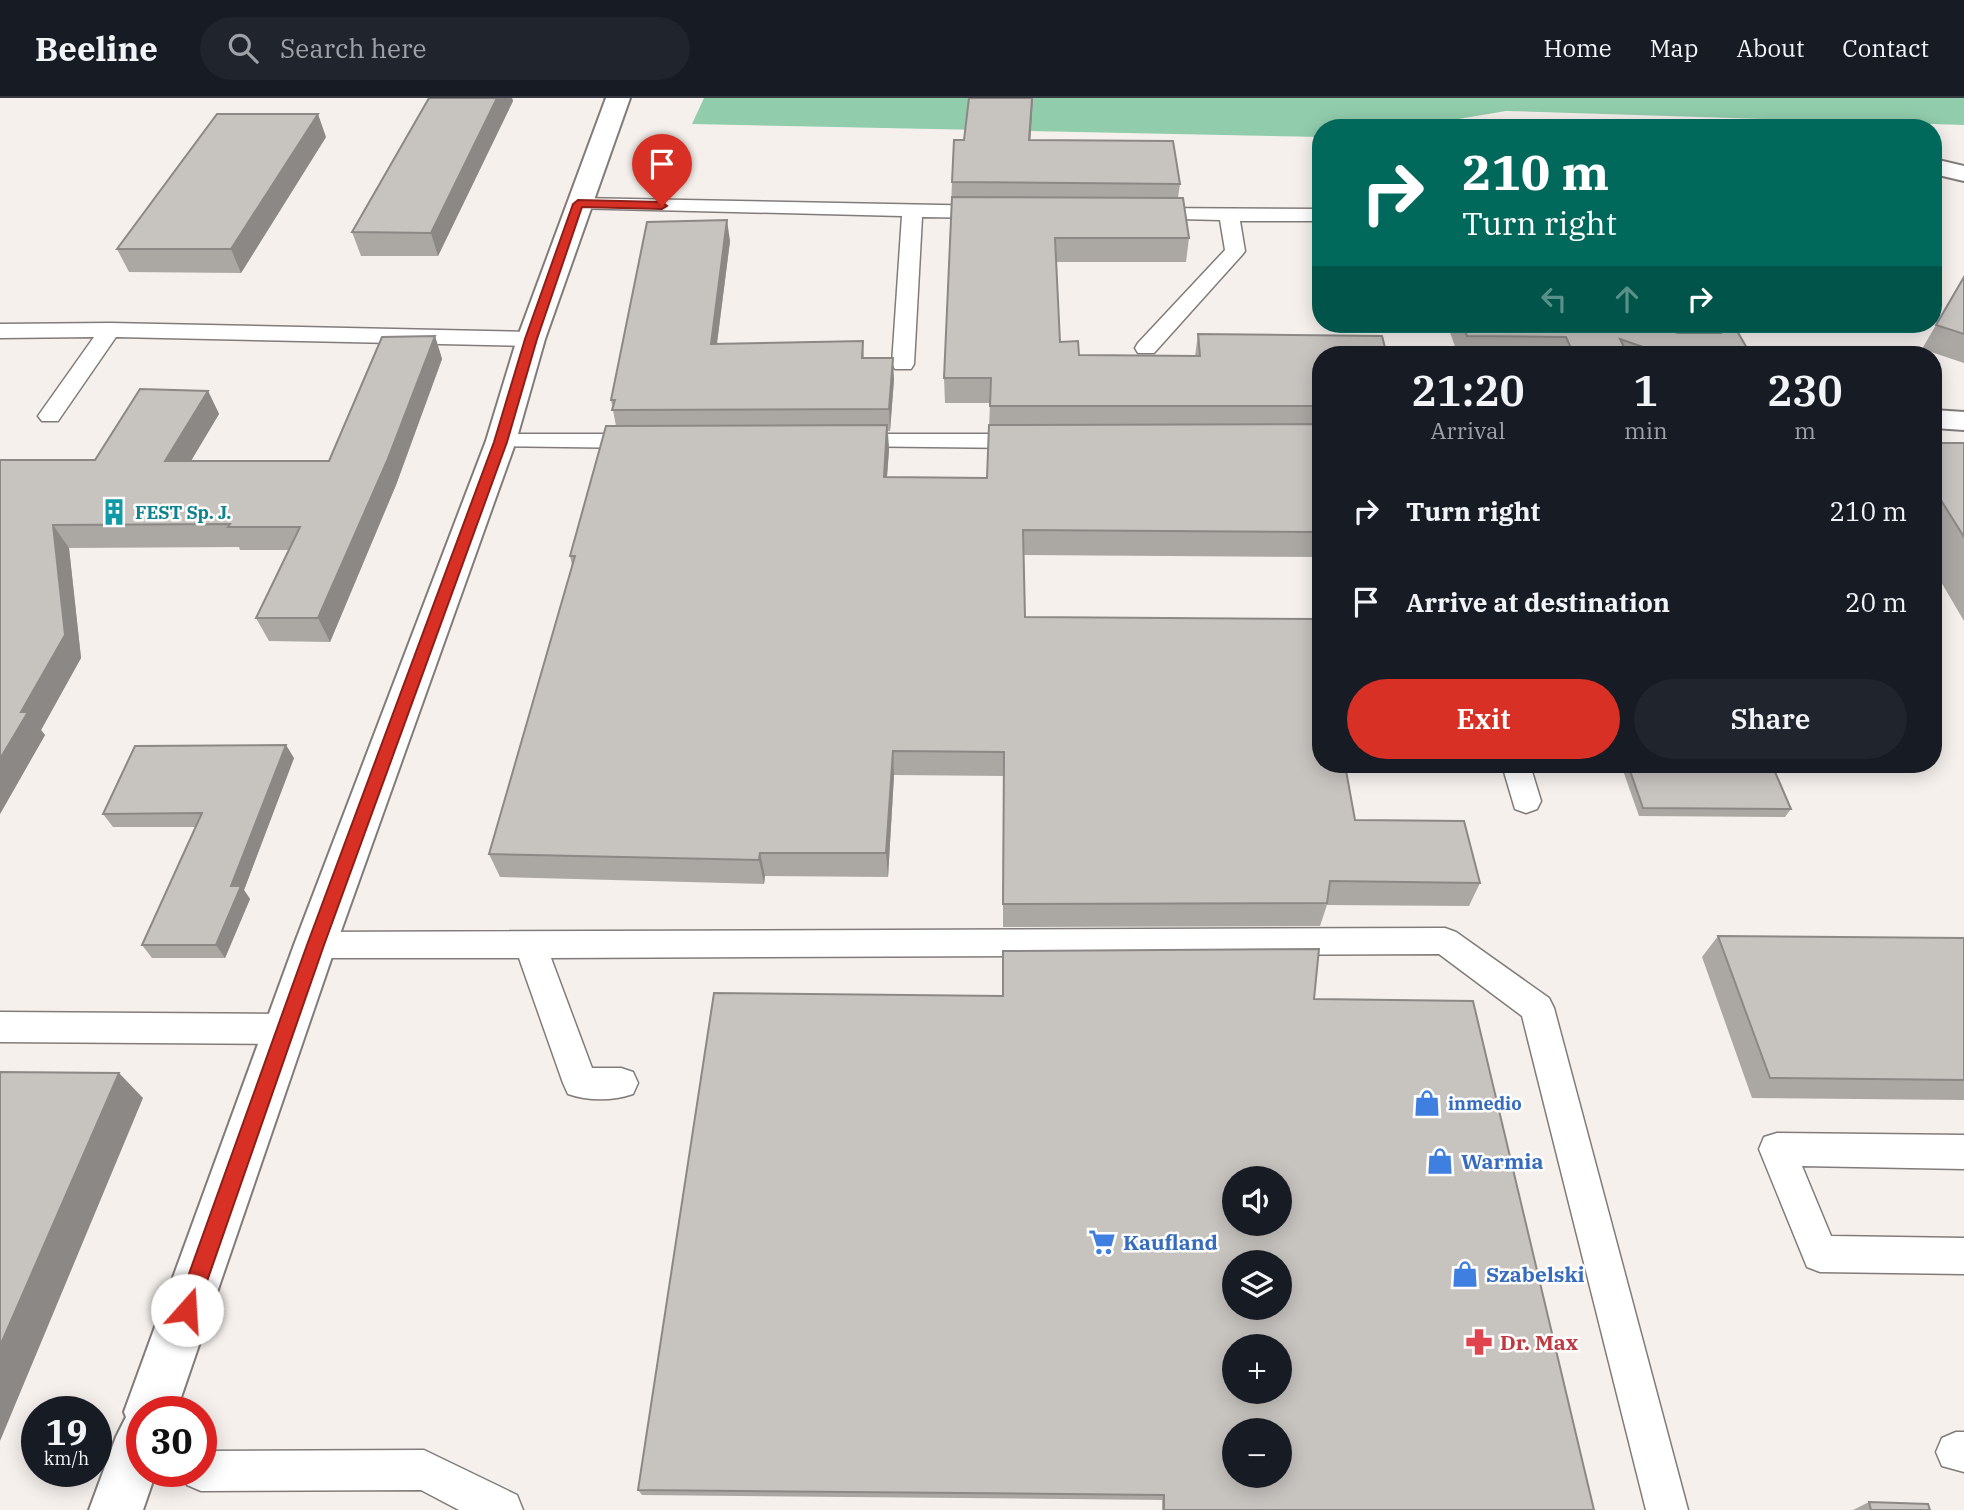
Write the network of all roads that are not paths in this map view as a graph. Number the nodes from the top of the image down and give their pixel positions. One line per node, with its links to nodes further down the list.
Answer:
1 (618, 98): 4 (street)
2 (1942, 168): 3 (street)
3 (1964, 174)
4 (578, 204): 5 (lane); 12 (street)
5 (912, 212): 6 (lane); 14 (lane)
6 (1009, 213)
7 (1119, 214): 8 (lane)
8 (1229, 214): 9 (lane); 13 (lane)
9 (1312, 215)
10 (110, 330): 11 (lane); 12 (lane); 15 (lane)
11 (0, 331)
12 (531, 339): 21 (street)
13 (1146, 348)
14 (903, 364)
15 (50, 416)
16 (1942, 420): 17 (street)
17 (1964, 421)
18 (668, 441): 21 (lane)
19 (821, 441): 20 (lane)
20 (1057, 441)
21 (501, 442): 25 (street)
22 (1518, 773): 23 (lane)
23 (1526, 801)
24 (530, 944): 25 (lane); 28 (lane); 34 (lane)
25 (315, 945): 27 (street)
26 (0, 1027): 27 (lane)
27 (286, 1029): 31 (street)
28 (621, 1083)
29 (1964, 1152): 30 (lane)
30 (1964, 1256)
31 (156, 1396)
32 (217, 1471): 33 (lane)
33 (502, 1510)
34 (1667, 1510)

